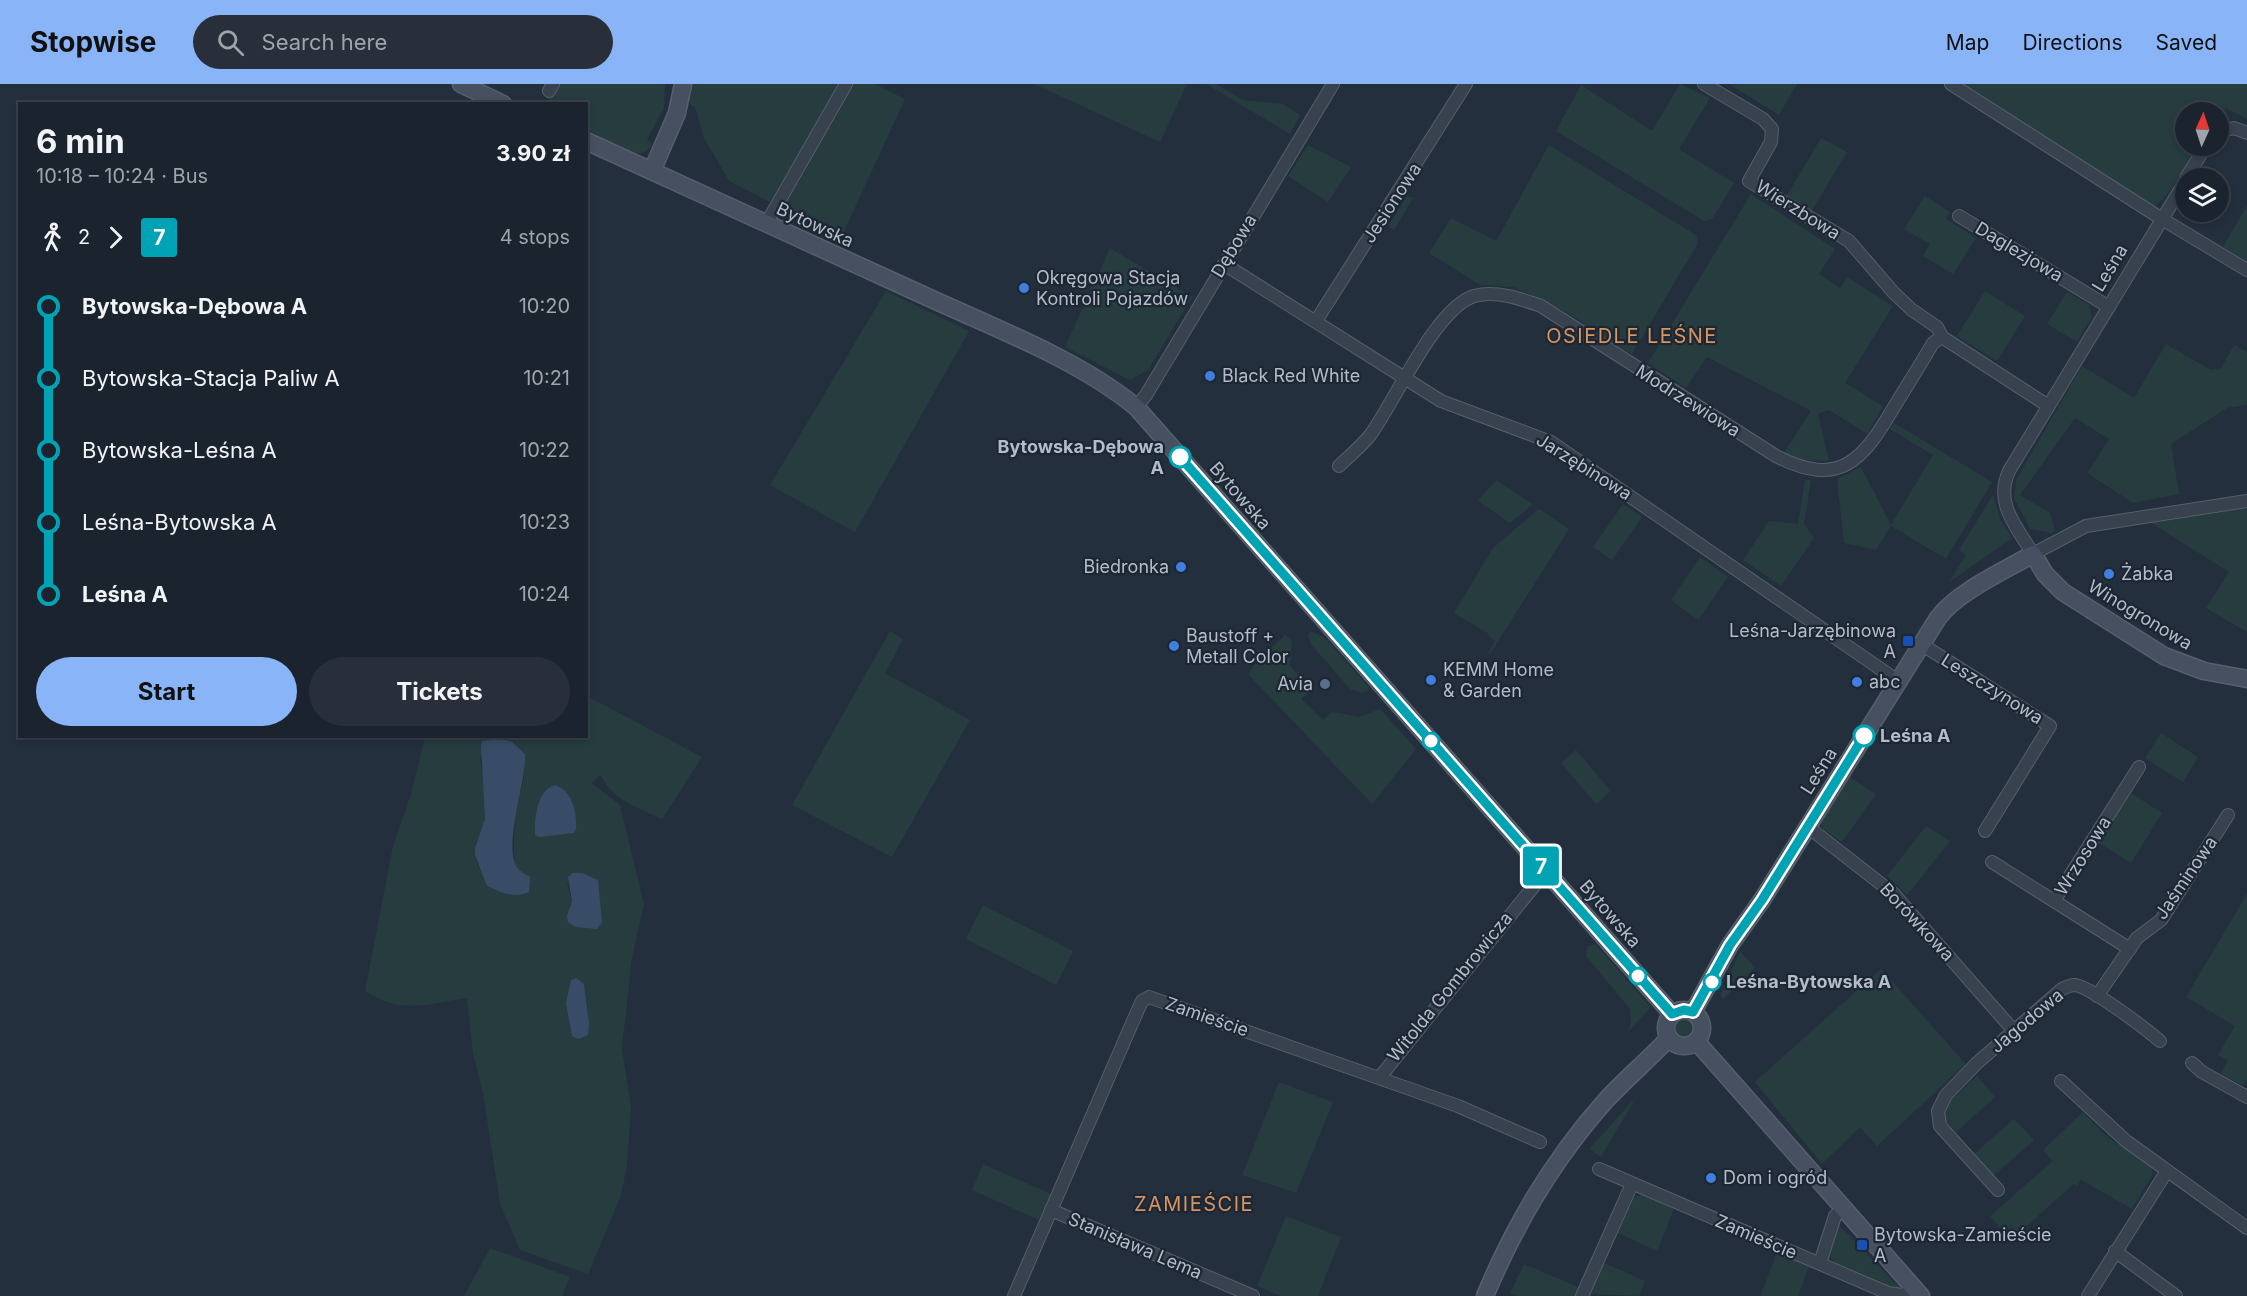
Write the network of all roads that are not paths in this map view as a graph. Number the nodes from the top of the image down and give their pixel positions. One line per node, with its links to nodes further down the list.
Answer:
1 (461, 84): 8 (main road)
2 (683, 84): 12 (main road)
3 (846, 84): 16 (street)
4 (1333, 84): 17 (street, Dębowa)
5 (1466, 84): 20 (street, Jesionowa)
6 (1704, 84): 21 (street, Wierzbowa)
7 (1951, 84): 15 (street)
8 (499, 102)
9 (2229, 129): 10 (street)
10 (2247, 134)
11 (588, 142): 12 (main road, Bytowska)
12 (652, 171): 16 (main road, Bytowska)
13 (2175, 197): 15 (street, Leśna)
14 (1959, 216): 19 (street, Daglezjowa)
15 (2162, 219): 18 (street); 19 (street, Leśna)
16 (766, 224): 24 (main road, Bytowska)
17 (1224, 264): 20 (street, Jarzębinowa); 24 (street, Dębowa)
18 (2247, 270)
19 (2109, 307): 23 (street, Leśna)
20 (1316, 321): 22 (street, Jarzębinowa)
21 (1942, 337): 22 (street, Modrzewiowa); 23 (street)
22 (1405, 380): 25 (street, Modrzewiowa); 30 (street, Jarzębinowa)
23 (2047, 405): 27 (street, Leśna)
24 (1136, 407): 36 (main road, Bytowska)
25 (1338, 466)
26 (2247, 501): 27 (street, Leśna)
27 (2033, 554): 28 (main road, Leśna); 29 (main road, Winogronowa)
28 (1921, 644): 30 (main road, Leśna); 34 (street, Leszczynowa)
29 (2247, 679)
30 (1898, 681): 33 (main road, Leśna)
31 (2139, 767): 37 (street, Wrzosowa)
32 (2228, 815): 38 (street, Jaśminowa)
33 (1808, 827): 40 (main road, Leśna); 42 (street, Borówkowa)
34 (1985, 831)
35 (1992, 862): 37 (street)
36 (1546, 871): 41 (main road, Bytowska); 47 (street, Witolda Gombrowicza)
37 (2054, 901): 38 (street, Wrzosowa)
38 (2130, 948): 39 (street, Jaśminowa)
39 (2097, 996): 42 (street, Jagodowa); 45 (street, Jagodowa)
40 (1693, 1012): 41 (main road); 44 (main road)
41 (1672, 1014): 43 (main road)
42 (2014, 1031): 54 (street, Jagodowa)
43 (1670, 1038): 44 (main road); 63 (main road)
44 (1696, 1041): 55 (main road)
45 (2160, 1041)
46 (2192, 1063): 49 (street)
47 (1380, 1077): 50 (street, Zamieście); 56 (street, Zamieście)
48 (2061, 1081): 52 (street)
49 (2247, 1097)
50 (1540, 1142)
51 (1599, 1169): 53 (street, Zamieście)
52 (2167, 1171): 57 (street); 58 (street)
53 (1632, 1185): 59 (street, Zamieście); 64 (street)
54 (1998, 1190)
55 (1843, 1208): 59 (street); 60 (main road)
56 (1050, 1209): 61 (street, Zamieście); 62 (street, Stanisława Lema)
57 (2247, 1228)
58 (2115, 1251): 65 (street); 66 (street)
59 (1820, 1263): 60 (street, Zamieście)
60 (1918, 1292)
61 (1014, 1296)
62 (1253, 1296)
63 (1485, 1296)
64 (1582, 1296)
65 (2088, 1296)
66 (2176, 1296)

